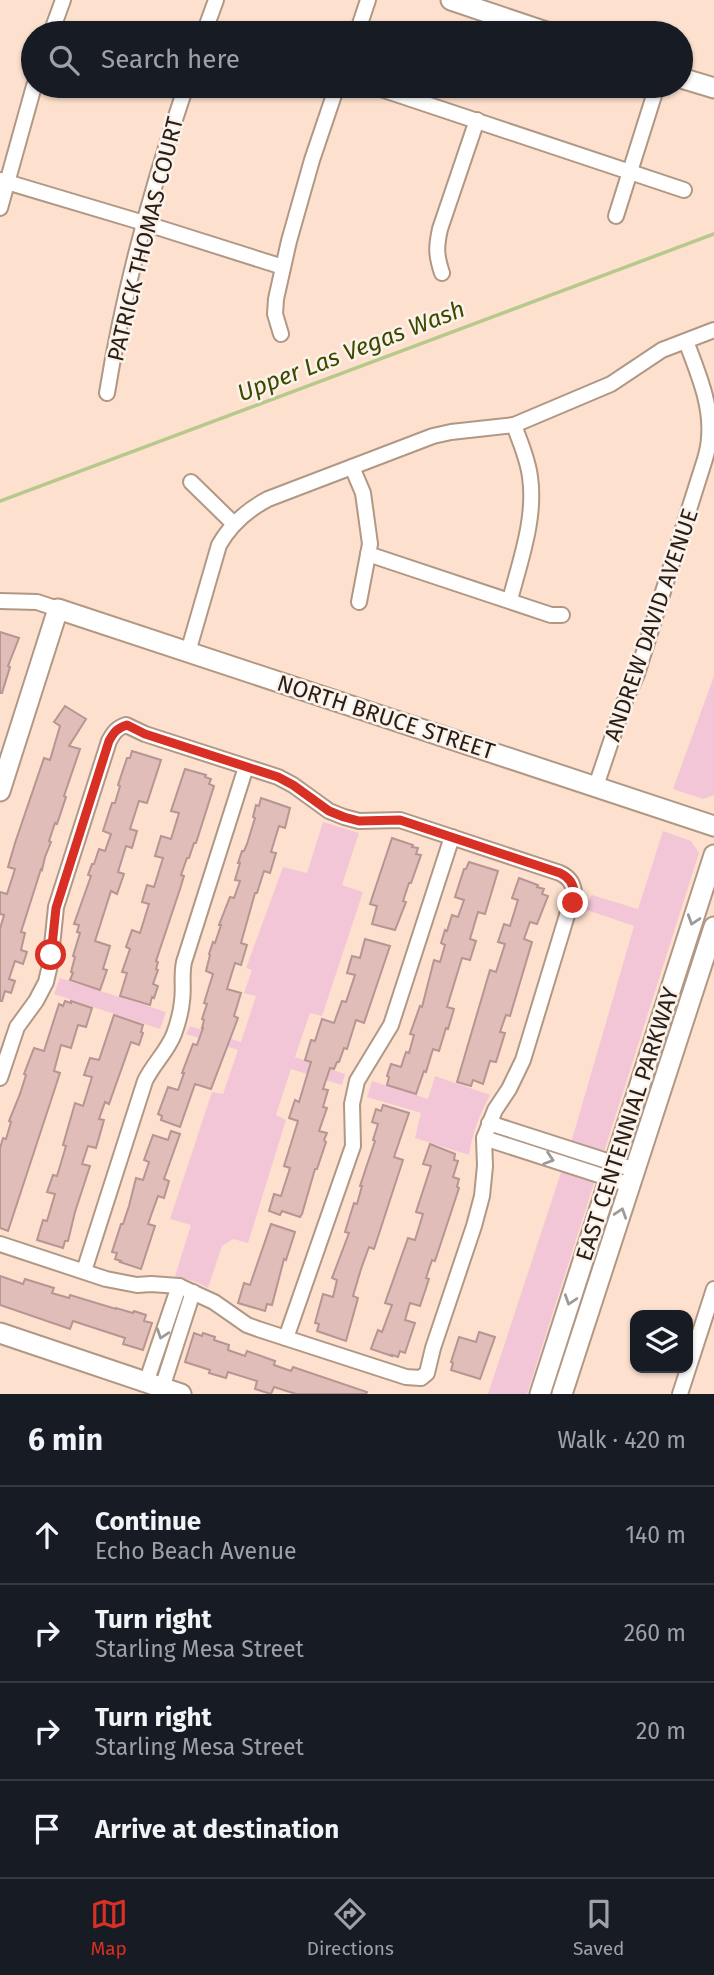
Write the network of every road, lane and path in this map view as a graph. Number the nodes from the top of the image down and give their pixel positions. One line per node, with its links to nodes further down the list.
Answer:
1 (63, 0): 5 (street)
2 (216, 0): 6 (street)
3 (368, 0): 7 (street)
4 (452, 0): 8 (street)
5 (55, 21)
6 (208, 21)
7 (361, 21)
8 (514, 21)
9 (693, 82): 10 (street)
10 (714, 88)
11 (30, 98): 18 (street)
12 (182, 98): 22 (street, PATRICK THOMAS COURT)
13 (333, 98): 23 (street)
14 (409, 98): 16 (street)
15 (653, 98): 17 (street)
16 (477, 120): 17 (street); 24 (street)
17 (631, 172): 19 (street); 21 (street)
18 (3, 181): 20 (street); 22 (street)
19 (684, 190)
20 (0, 208)
21 (616, 216)
22 (144, 223): 23 (street); 28 (street, PATRICK THOMAS COURT)
23 (283, 267): 26 (street)
24 (442, 273)
25 (714, 330): 27 (street)
26 (281, 334)
27 (687, 341): 29 (street); 41 (street, ANDREW DAVID AVENUE)
28 (107, 393)
29 (514, 425): 30 (street); 34 (street)
30 (352, 467): 32 (street); 33 (street)
31 (191, 482): 32 (street)
32 (234, 524): 39 (street)
33 (368, 554): 34 (street); 36 (street)
34 (510, 600): 38 (street)
35 (0, 601): 37 (street)
36 (359, 602)
37 (58, 609): 39 (street, NORTH BRUCE STREET); 42 (street)
38 (562, 615)
39 (188, 652): 41 (street, NORTH BRUCE STREET)
40 (246, 767): 44 (street); 47 (street); 53 (street)
41 (596, 786): 43 (street, NORTH BRUCE STREET)
42 (0, 791)
43 (714, 826)
44 (452, 837): 48 (street); 58 (street)
45 (714, 855): 50 (street, EAST CENTENNIAL PARKWAY, one-way to 50)
46 (714, 927): 51 (street, EAST CENTENNIAL PARKWAY)
47 (0, 1079)
48 (489, 1124): 49 (street); 50 (street)
49 (484, 1138): 50 (street, one-way to 50); 58 (street)
50 (611, 1171): 51 (street); 60 (street, EAST CENTENNIAL PARKWAY, one-way to 60)
51 (632, 1178): 61 (street, EAST CENTENNIAL PARKWAY, one-way to 51)
52 (0, 1244): 53 (street)
53 (83, 1271): 54 (street)
54 (179, 1286): 56 (street); 59 (street, one-way to 59)
55 (714, 1289): 62 (street)
56 (193, 1292): 58 (street); 59 (street)
57 (0, 1333): 59 (street)
58 (286, 1338)
59 (163, 1388)
60 (540, 1394)
61 (562, 1394)
62 (680, 1394)

